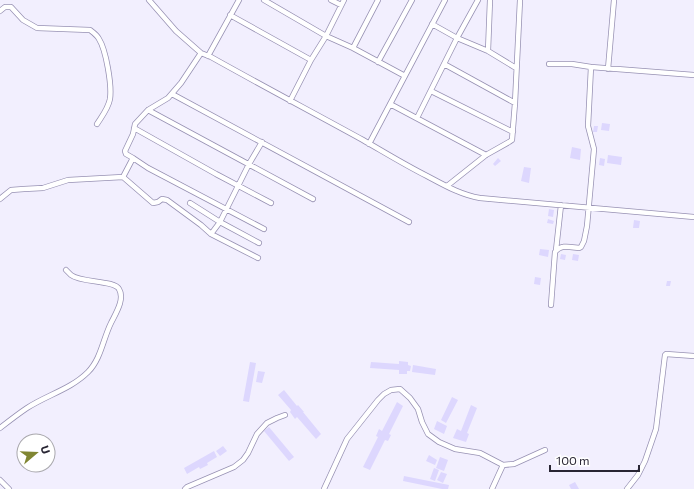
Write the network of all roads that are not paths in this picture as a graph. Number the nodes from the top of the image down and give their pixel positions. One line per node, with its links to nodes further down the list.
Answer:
1 (149, 0): 22 (street)
2 (238, 0): 16 (street)
3 (264, 0): 18 (street)
4 (331, 0): 14 (street)
5 (344, 0): 14 (street)
6 (378, 0): 20 (street)
7 (412, 0): 25 (street)
8 (438, 0): 13 (street)
9 (478, 0): 19 (street)
10 (490, 0): 21 (street)
11 (520, 0): 29 (street)
12 (614, 0): 30 (street)
13 (444, 2): 17 (street)
14 (341, 6): 18 (street)
15 (0, 11): 40 (street)
16 (230, 15): 23 (street); 24 (street)
17 (432, 24): 19 (street); 31 (street)
18 (326, 36): 20 (street); 24 (street)
19 (457, 38): 21 (street); 26 (street)
20 (353, 48): 25 (street)
21 (488, 51): 29 (street)
22 (201, 54): 23 (street); 34 (street)
23 (208, 56): 35 (street)
24 (311, 60): 35 (street)
25 (378, 62): 31 (street)
26 (444, 64): 33 (street); 36 (street)
27 (549, 64): 28 (street)
28 (591, 67): 30 (street); 56 (street)
29 (516, 68): 36 (street)
30 (608, 69): 32 (street)
31 (405, 76): 37 (street)
32 (694, 76)
33 (431, 91): 39 (street); 42 (street)
34 (172, 94): 38 (street); 43 (street)
35 (290, 100): 44 (street)
36 (515, 103): 42 (street)
37 (390, 104): 39 (street); 44 (street)
38 (148, 110): 41 (street); 47 (street)
39 (417, 118): 45 (street)
40 (97, 124)
41 (134, 128): 46 (street); 49 (street)
42 (513, 132): 45 (street)
43 (262, 142): 47 (street); 60 (street)
44 (368, 144): 50 (street)
45 (486, 155): 50 (street)
46 (133, 158): 48 (street); 57 (street)
47 (249, 164): 49 (street); 52 (street)
48 (123, 178): 51 (street); 62 (street)
49 (239, 186): 54 (street); 57 (street)
50 (447, 186): 55 (street)
51 (0, 199)
52 (312, 199)
53 (190, 203): 59 (street)
54 (271, 203)
55 (560, 205): 56 (street); 64 (street)
56 (589, 207): 58 (street); 64 (street)
57 (227, 209): 59 (street); 61 (street)
58 (694, 217)
59 (220, 222): 62 (street); 63 (street)
60 (409, 222)
61 (264, 229)
62 (211, 234): 65 (street)
63 (260, 243)
64 (556, 250): 67 (street)
65 (258, 258)
66 (66, 270): 70 (street)
67 (551, 305)
68 (694, 356): 78 (street)
69 (286, 415): 75 (street)
70 (0, 428)
71 (545, 450): 72 (street)
72 (503, 465): 76 (street); 77 (street)
73 (0, 480): 74 (street)
74 (9, 489)
75 (185, 489)
76 (324, 489)
77 (492, 489)
78 (628, 489)

